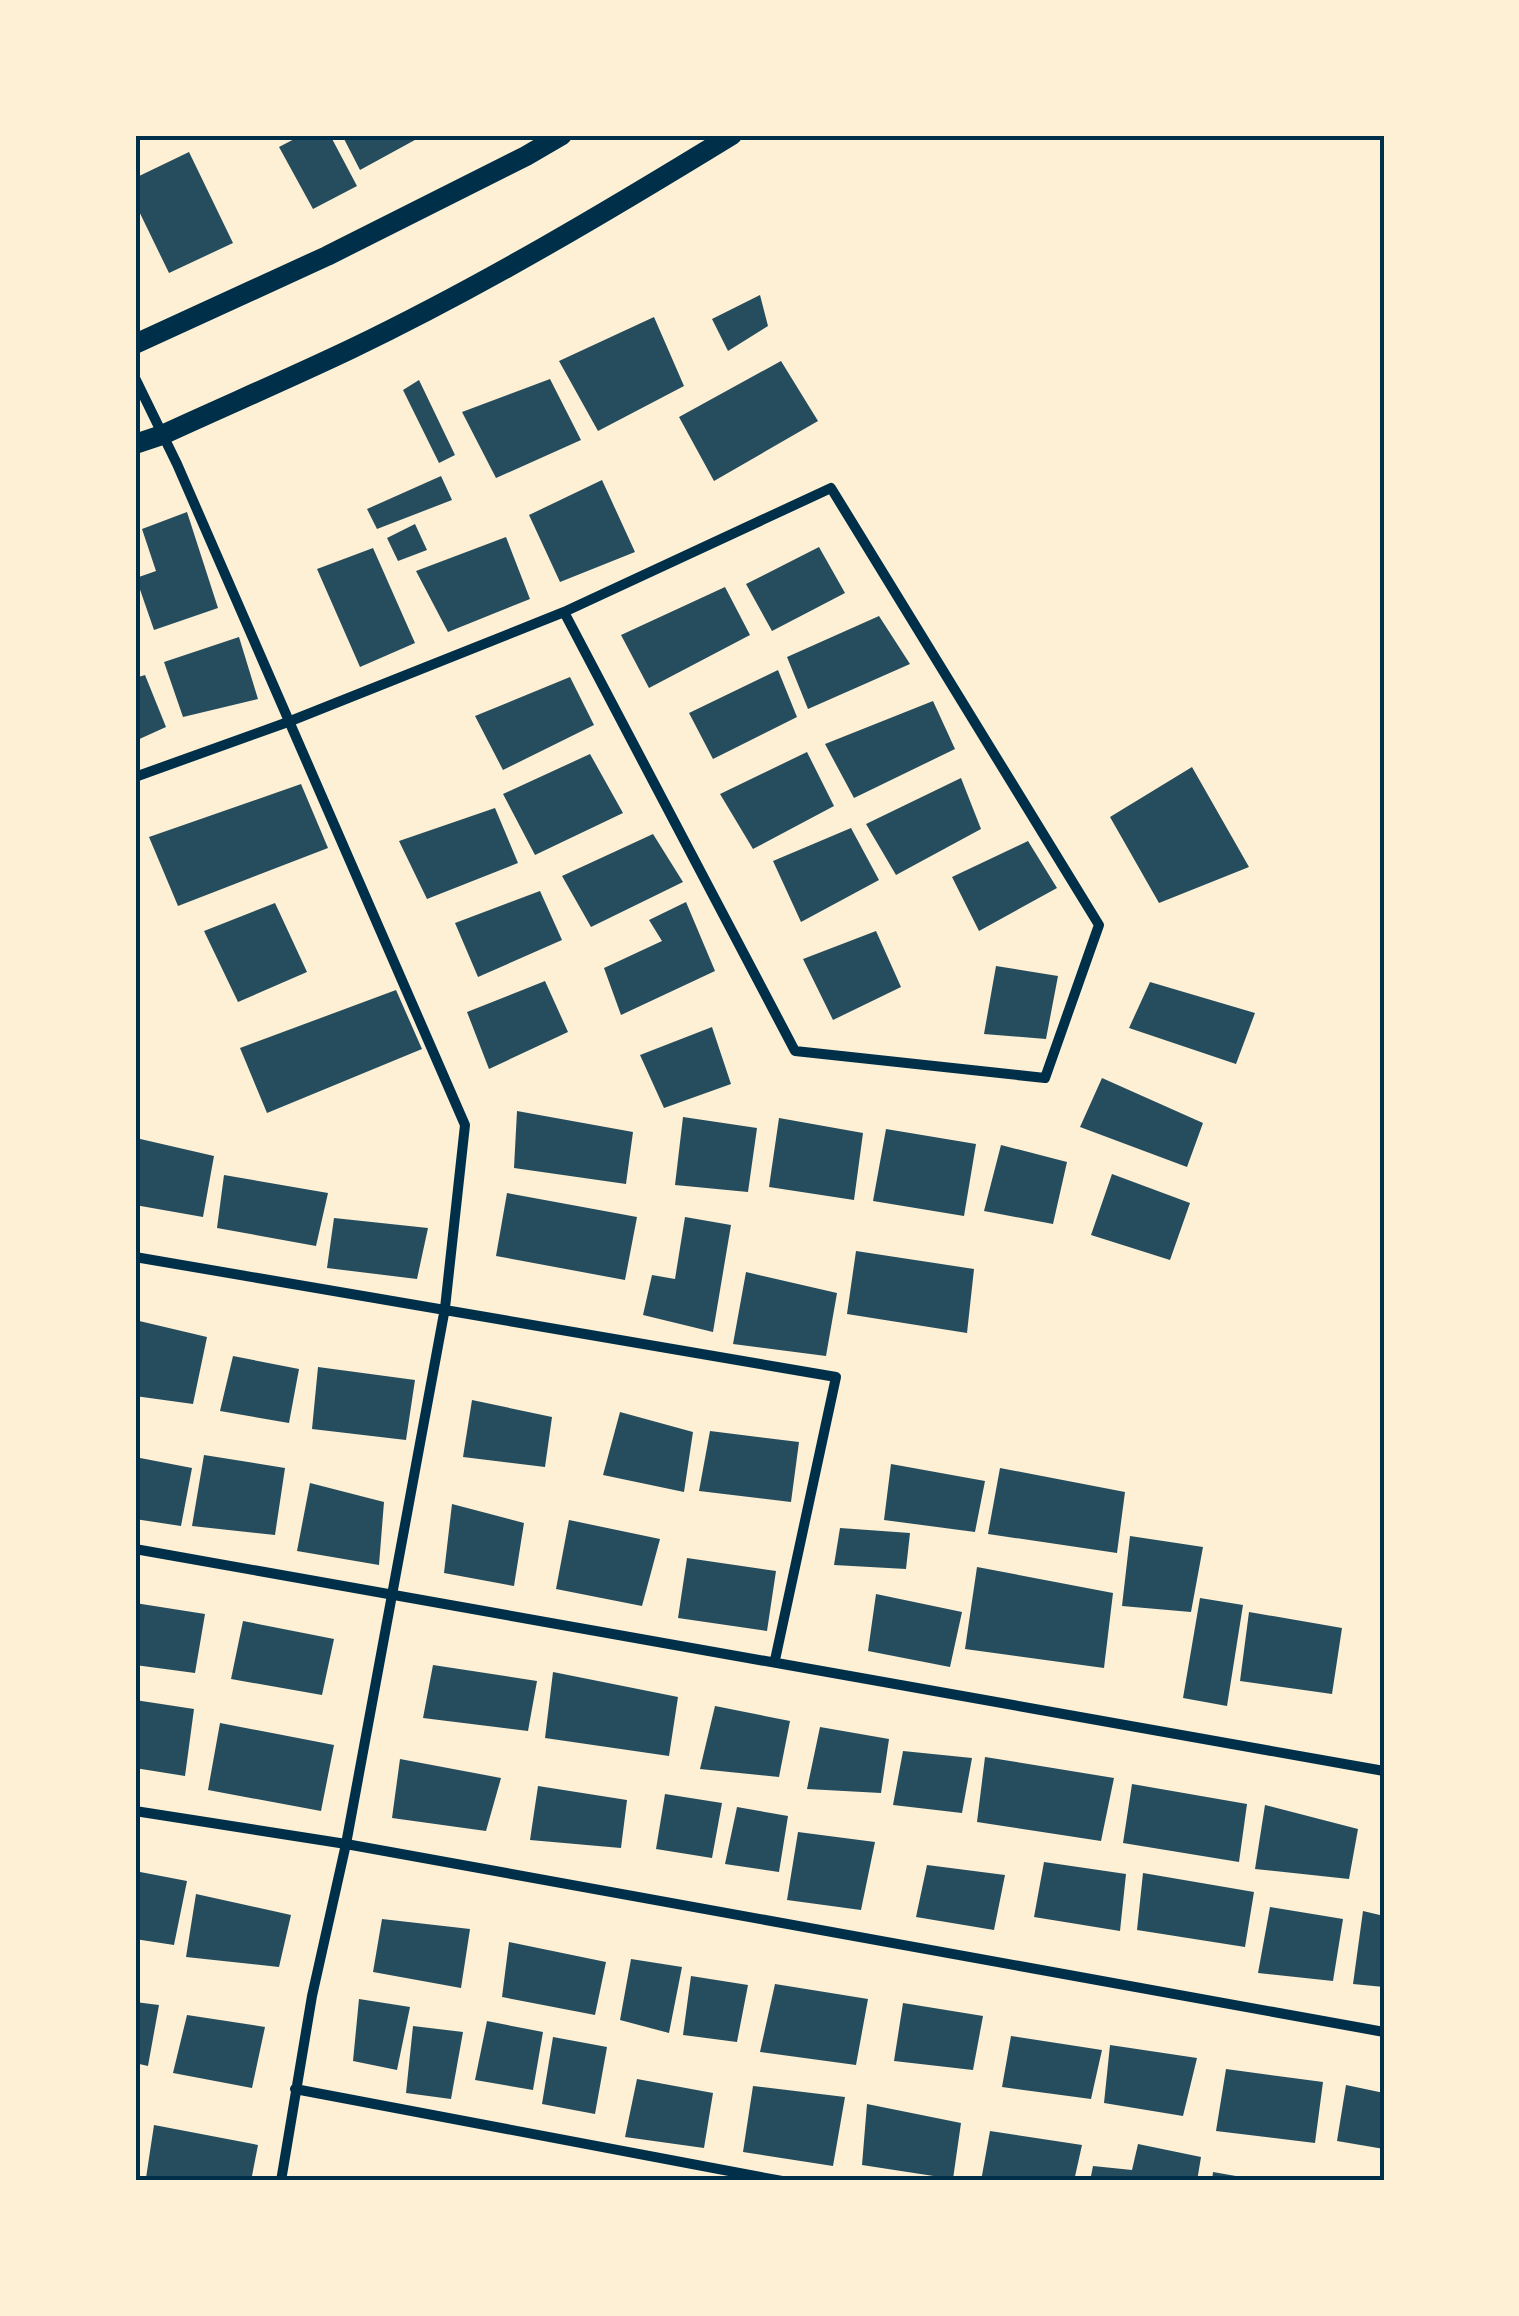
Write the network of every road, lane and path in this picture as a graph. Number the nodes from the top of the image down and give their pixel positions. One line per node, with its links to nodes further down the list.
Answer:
1 (562, 135): 3 (main road)
2 (732, 135): 5 (main road)
3 (135, 344)
4 (135, 378): 5 (street)
5 (162, 435): 6 (main road); 8 (street)
6 (135, 444)
7 (564, 612): 7 (street); 8 (street)
8 (288, 722): 9 (street); 11 (street)
9 (135, 777)
10 (135, 1257): 11 (street)
11 (445, 1308): 13 (street); 14 (street)
12 (135, 1549): 13 (street)
13 (392, 1594): 14 (street); 17 (street)
14 (775, 1660): 15 (street)
15 (1384, 1771)
16 (135, 1811): 17 (street)
17 (346, 1844): 18 (street); 19 (street)
18 (1384, 2032)
19 (295, 2089): 20 (street); 21 (street)
20 (281, 2181)
21 (782, 2181)

